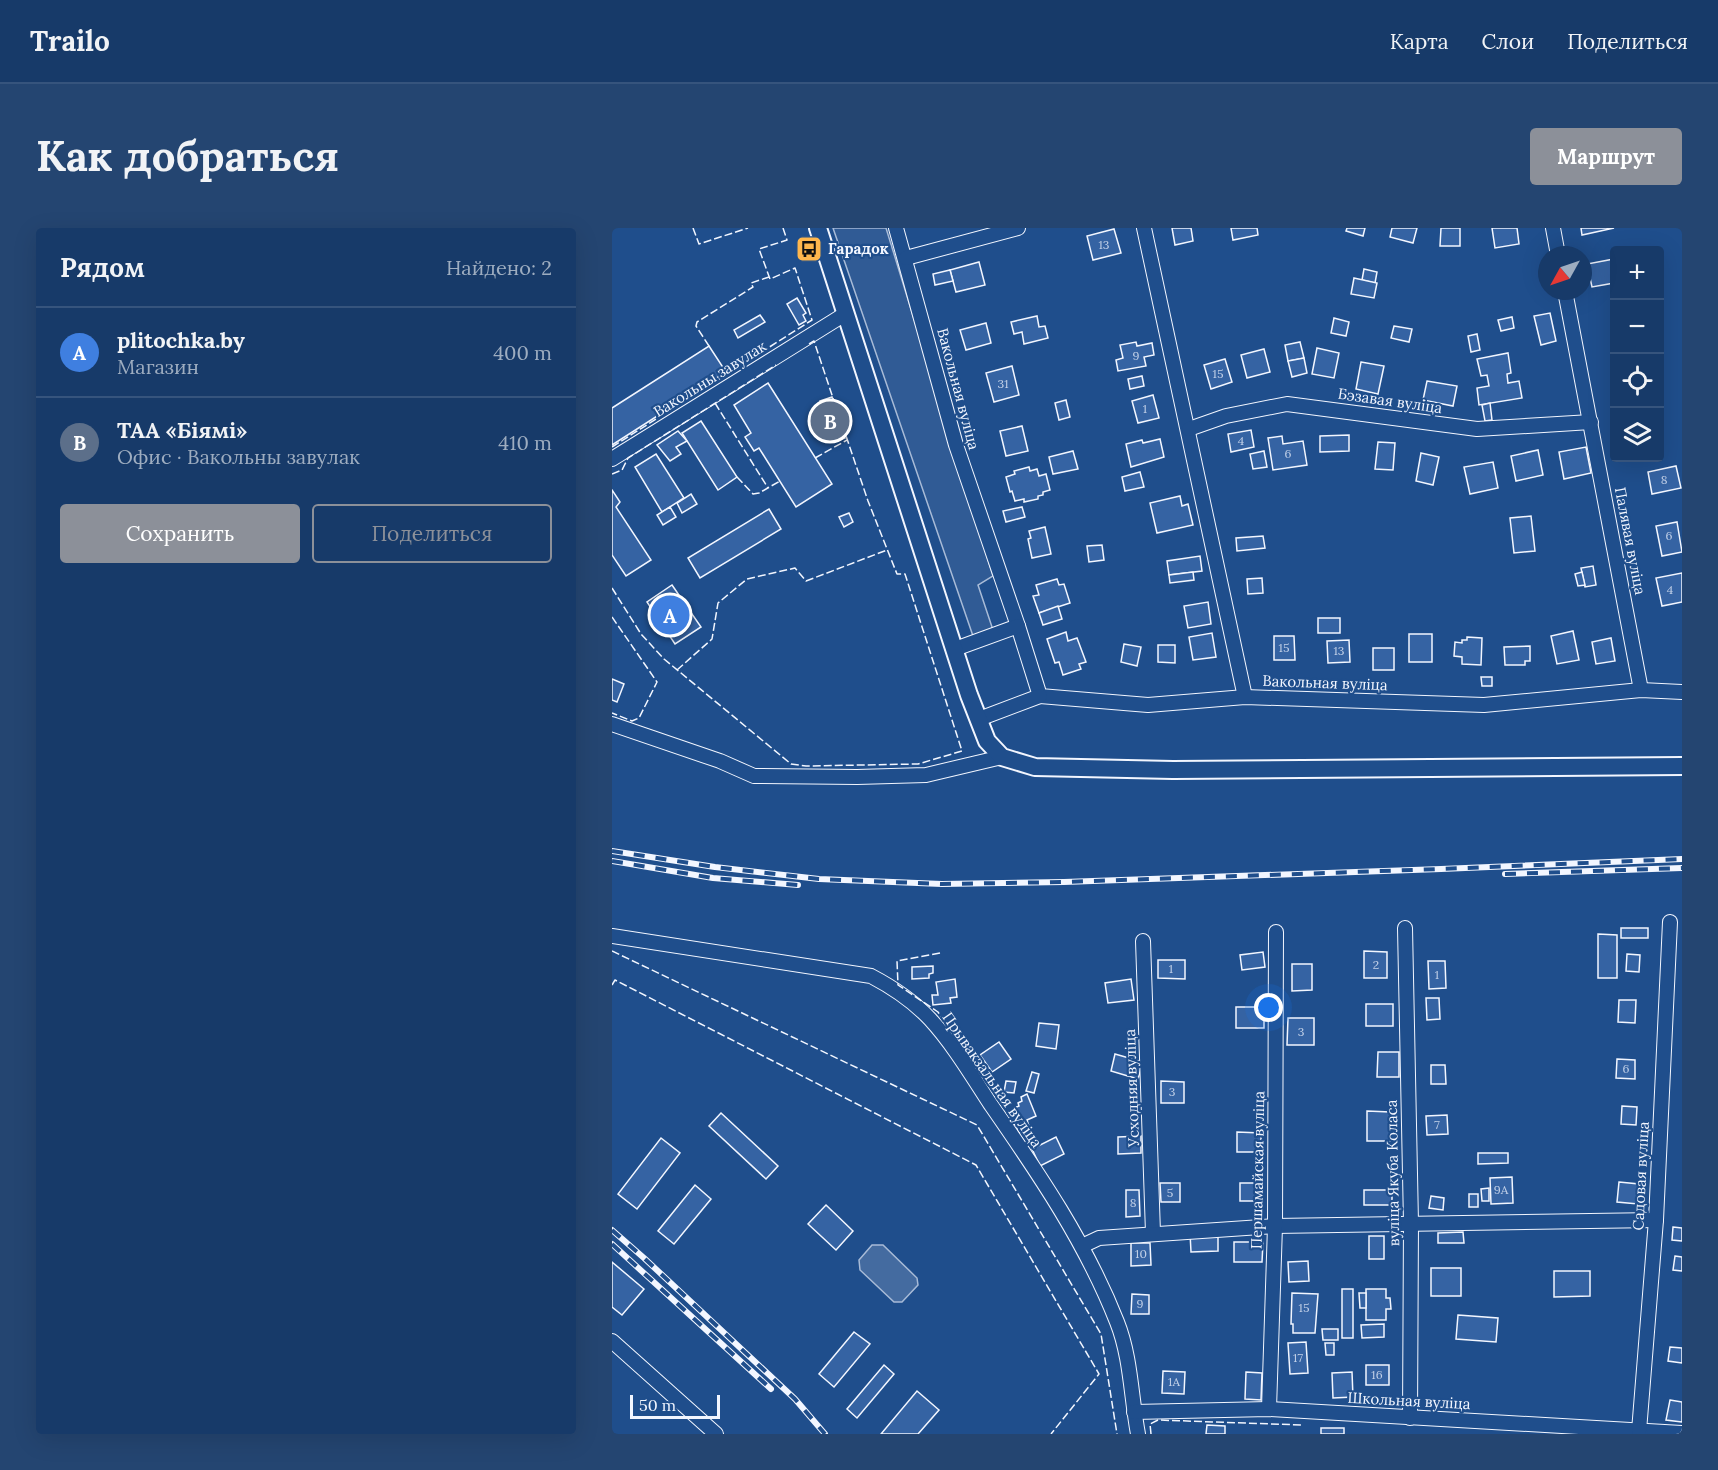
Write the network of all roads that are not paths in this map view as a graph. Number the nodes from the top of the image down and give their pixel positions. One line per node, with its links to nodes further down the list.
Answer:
1 (818, 228): 9 (main road)
2 (896, 228): 7 (street, Вакольная вуліца)
3 (1018, 228): 7 (street)
4 (1144, 228): 11 (street)
5 (1553, 228): 6 (street)
6 (1556, 246)
7 (906, 258): 13 (street, Вакольная вуліца)
8 (1567, 300): 10 (street, Палявая вуліца)
9 (844, 314): 12 (street, Вакольны завулак); 14 (main road)
10 (1591, 422): 11 (street, Бэзавая вуліца); 15 (street, Палявая вуліца)
11 (1189, 429): 18 (street)
12 (612, 459)
13 (1018, 626): 14 (street); 17 (street, Вакольная вуліца)
14 (955, 649): 19 (main road)
15 (1641, 690): 16 (street, Вакольная вуліца); 18 (street, Вакольная вуліца)
16 (1682, 692)
17 (1040, 696): 18 (street, Вакольная вуліца); 19 (street)
18 (1245, 697)
19 (979, 719): 21 (main road)
20 (612, 724): 21 (street)
21 (1002, 757): 22 (main road)
22 (1682, 766)
23 (1670, 922): 28 (street, Садовая вуліца)
24 (1405, 928): 29 (street, вуліца Якуба Коласа)
25 (1276, 932): 30 (street, Першамайская вуліца)
26 (612, 936): 32 (street, Прывакзальная вуліца)
27 (1143, 941): 31 (street, Усходняя вуліца)
28 (1656, 1220): 29 (street); 37 (street, Садовая вуліца)
29 (1411, 1223): 30 (street); 36 (street, вуліца Якуба Коласа)
30 (1275, 1226): 31 (street); 34 (street, Першамайская вуліца)
31 (1153, 1233): 32 (street)
32 (1082, 1246): 35 (street, Прывакзальная вуліца)
33 (612, 1341): 38 (street)
34 (1269, 1409): 35 (street, Школьная вуліца); 36 (street, Школьная вуліца)
35 (1134, 1412): 39 (street, Прывакзальная вуліца)
36 (1410, 1418): 37 (street, Школьная вуліца)
37 (1639, 1431): 40 (street, Школьная вуліца)
38 (716, 1434)
39 (1138, 1434)
40 (1682, 1434)

